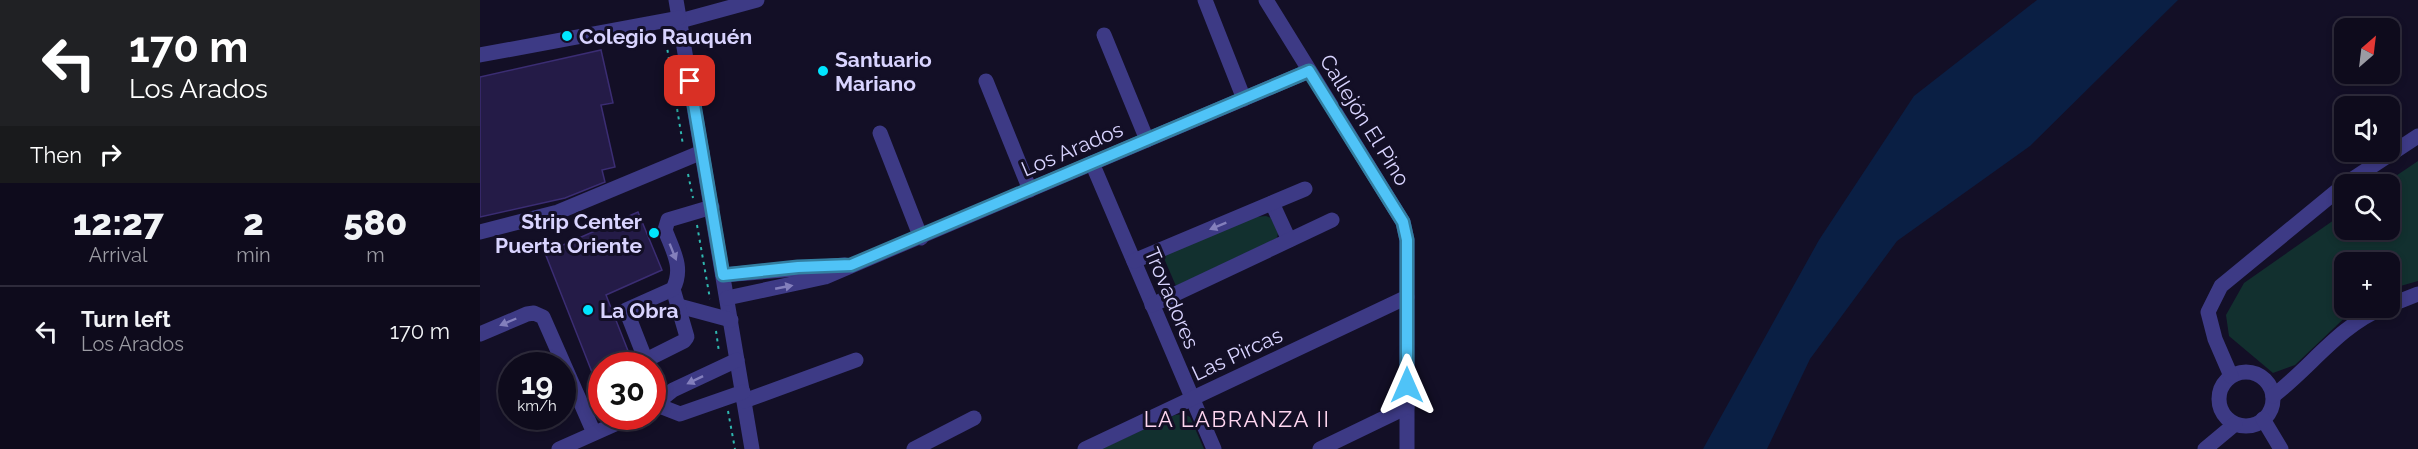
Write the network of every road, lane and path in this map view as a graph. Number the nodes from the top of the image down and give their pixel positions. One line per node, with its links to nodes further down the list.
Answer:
1 (676, 0): 5 (street)
2 (756, 0): 5 (street)
3 (1205, 0): 10 (street)
4 (1266, 0): 8 (street, Callejón El Pino)
5 (680, 19): 7 (street); 14 (street)
6 (1104, 35): 13 (street)
7 (480, 55)
8 (1309, 71): 10 (street, Los Arados); 31 (street, Callejón El Pino)
9 (986, 81): 18 (street)
10 (1244, 99): 13 (street, Los Arados)
11 (880, 133): 24 (street)
12 (2418, 136): 16 (street)
13 (1147, 140): 15 (street, Los Arados)
14 (702, 152): 21 (street); 23 (street)
15 (1092, 163): 18 (street, Los Arados); 26 (street, Trovadores)
16 (2361, 174)
17 (1305, 189): 20 (street)
18 (1030, 190): 24 (street, Los Arados)
19 (2334, 194): 43 (street)
20 (1272, 203): 25 (street); 26 (street, one-way to 26)
21 (712, 207): 28 (street); 29 (street, one-way to 29)
22 (1332, 220): 25 (street)
23 (480, 232)
24 (921, 238): 27 (street, Los Arados)
25 (1289, 240): 34 (street)
26 (1134, 261): 34 (street, Trovadores)
27 (851, 265): 28 (street, Los Arados); 32 (street, Los Arados, one-way to 27)
28 (723, 275): 32 (street)
29 (673, 289): 35 (street); 39 (street)
30 (2418, 294): 33 (street)
31 (1407, 297): 47 (street, Las Pircas); 48 (street, Callejón El Pino)
32 (727, 298): 37 (street)
33 (2400, 301)
34 (1152, 305): 47 (street, Trovadores)
35 (679, 306): 37 (street); 40 (street)
36 (2367, 318): 45 (street)
37 (731, 320): 41 (street)
38 (480, 334): 54 (street, one-way to 38)
39 (643, 352)
40 (666, 352)
41 (738, 360): 44 (street, one-way to 44); 46 (street)
42 (856, 360): 46 (street)
43 (2231, 376): 45 (street); 52 (street)
44 (666, 396)
45 (2272, 396): 51 (street)
46 (744, 397): 49 (street); 56 (street)
47 (1192, 399): 58 (street, Las Pircas); 59 (street, Trovadores)
48 (1407, 407): 60 (street); 61 (street, Callejón El Pino)
49 (666, 410)
50 (974, 418): 57 (street)
51 (2264, 419): 52 (street); 63 (street)
52 (2235, 424): 62 (street)
53 (601, 430): 54 (street)
54 (594, 433): 55 (street)
55 (559, 449)
56 (751, 449)
57 (914, 449)
58 (1085, 449)
59 (1214, 449)
60 (1320, 449)
61 (1407, 449)
62 (2205, 449)
63 (2281, 449)

